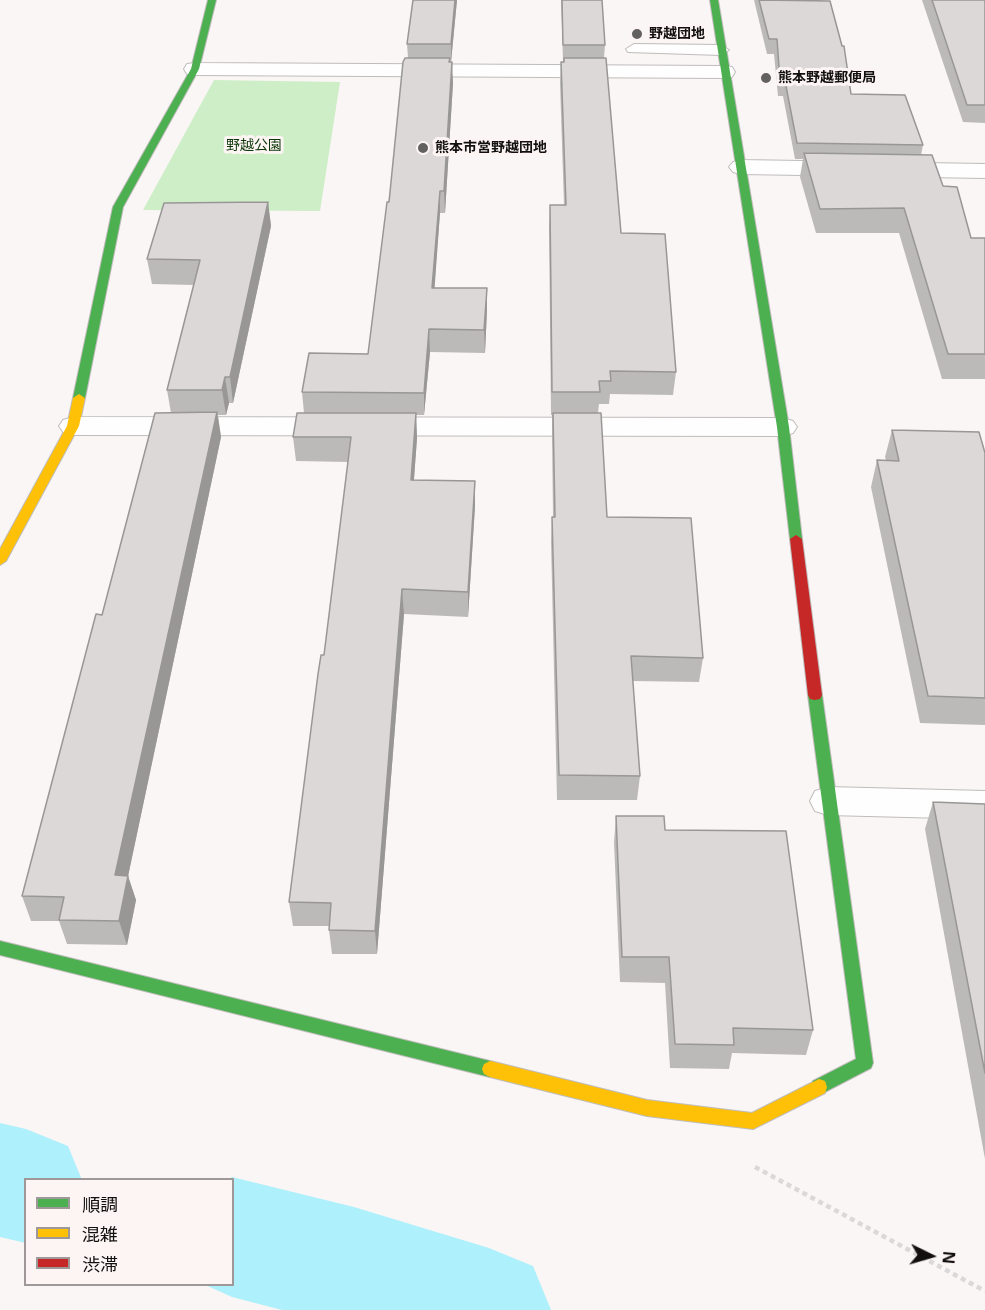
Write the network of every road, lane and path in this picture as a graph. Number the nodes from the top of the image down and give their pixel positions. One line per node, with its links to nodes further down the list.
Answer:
1 (212, 0): 5 (street)
2 (714, 0): 4 (street)
3 (634, 49): 4 (lane)
4 (721, 50): 6 (street)
5 (195, 69): 6 (street); 9 (street)
6 (724, 72): 7 (street)
7 (741, 167): 8 (street); 10 (street)
8 (985, 171)
9 (73, 426): 10 (street); 11 (street)
10 (783, 428): 12 (street)
11 (0, 561)
12 (828, 801): 13 (street); 14 (street)
13 (985, 805)
14 (0, 948)
15 (749, 1163): 16 (path)
16 (985, 1291)

